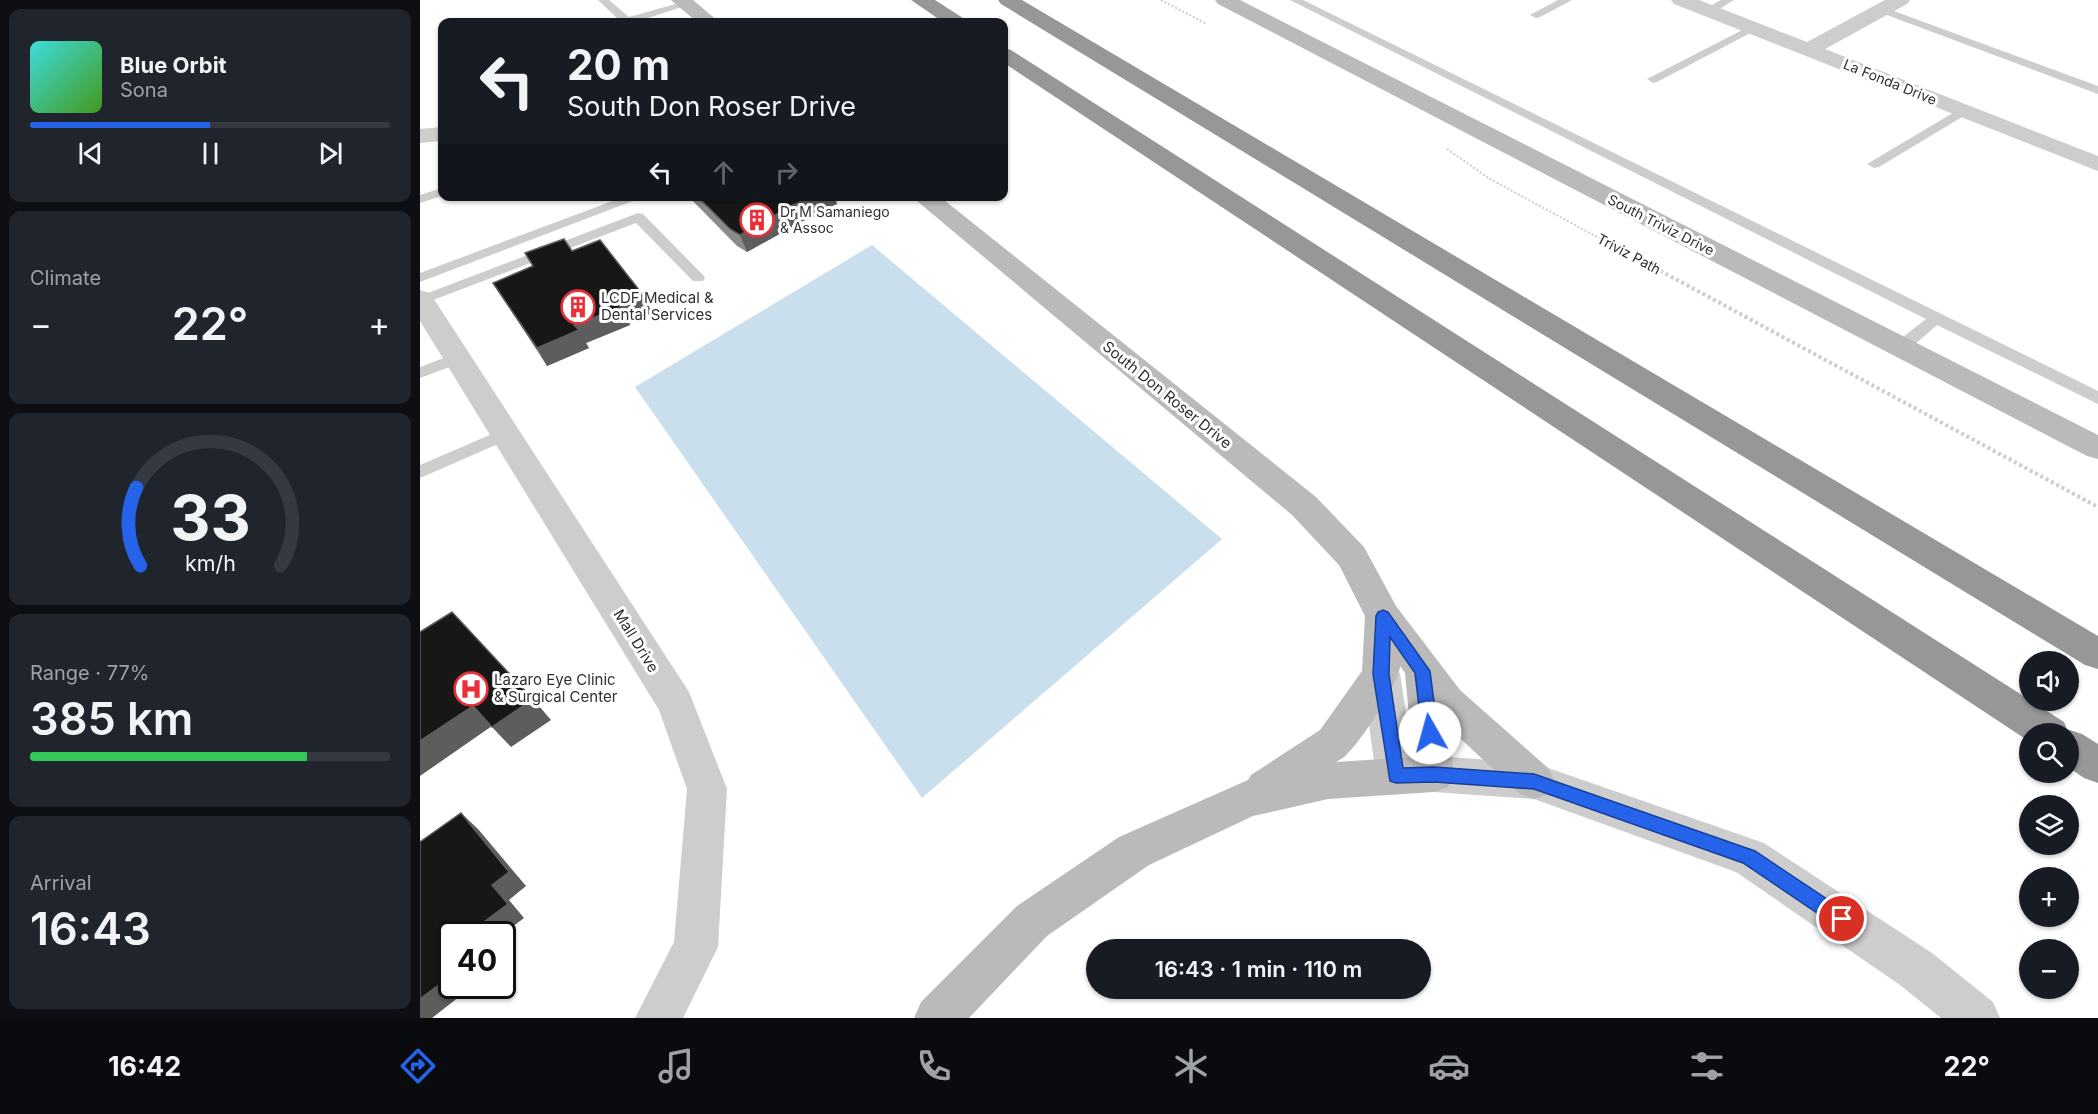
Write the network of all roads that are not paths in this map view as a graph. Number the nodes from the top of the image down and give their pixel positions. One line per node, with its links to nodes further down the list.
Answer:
1 (603, 0): 13 (lane)
2 (921, 0): 16 (highway)
3 (1008, 0): 44 (highway)
4 (1225, 0): 36 (street, South Triviz Drive)
5 (1295, 0): 35 (lane)
6 (1567, 0): 12 (lane)
7 (1681, 0): 11 (street, La Fonda Drive)
8 (1729, 0): 11 (lane)
9 (684, 2): 14 (lane); 15 (street)
10 (1891, 5): 18 (street); 21 (lane)
11 (1709, 11): 17 (street, La Fonda Drive)
12 (1536, 15)
13 (623, 18)
14 (638, 18)
15 (704, 18)
16 (950, 18)
17 (1752, 28): 18 (street, La Fonda Drive); 20 (lane)
18 (1808, 50): 22 (street, La Fonda Drive)
19 (1008, 57): 47 (highway)
20 (1653, 79)
21 (2098, 90)
22 (1963, 111): 25 (lane); 26 (street, La Fonda Drive)
23 (438, 134): 24 (street)
24 (420, 136)
25 (1874, 164)
26 (2098, 164)
27 (438, 193): 28 (lane)
28 (420, 200)
29 (627, 201): 31 (lane)
30 (929, 201): 43 (street, South Don Roser Drive)
31 (542, 233): 32 (lane); 34 (lane)
32 (556, 249): 33 (lane); 34 (lane)
33 (698, 278)
34 (422, 302): 37 (street, Mall Drive)
35 (1936, 318): 36 (lane); 39 (lane)
36 (1899, 348): 41 (street, South Triviz Drive)
37 (457, 358): 38 (lane); 40 (street, Mall Drive)
38 (420, 373)
39 (2098, 399)
40 (506, 434): 42 (lane); 53 (street, Mall Drive)
41 (2098, 448)
42 (420, 472)
43 (1383, 616): 45 (street, South Don Roser Drive); 46 (street, South Don Roser Drive)
44 (2098, 654)
45 (1423, 671): 50 (street, South Don Roser Drive); 51 (street)
46 (1381, 674): 50 (street, South Don Roser Drive); 52 (street)
47 (2033, 723)
48 (2079, 753): 49 (highway)
49 (2098, 765)
50 (1415, 775): 51 (street); 52 (street)
51 (1534, 782): 55 (street)
52 (1248, 799): 54 (street)
53 (658, 1018)
54 (938, 1018)
55 (1977, 1018)

